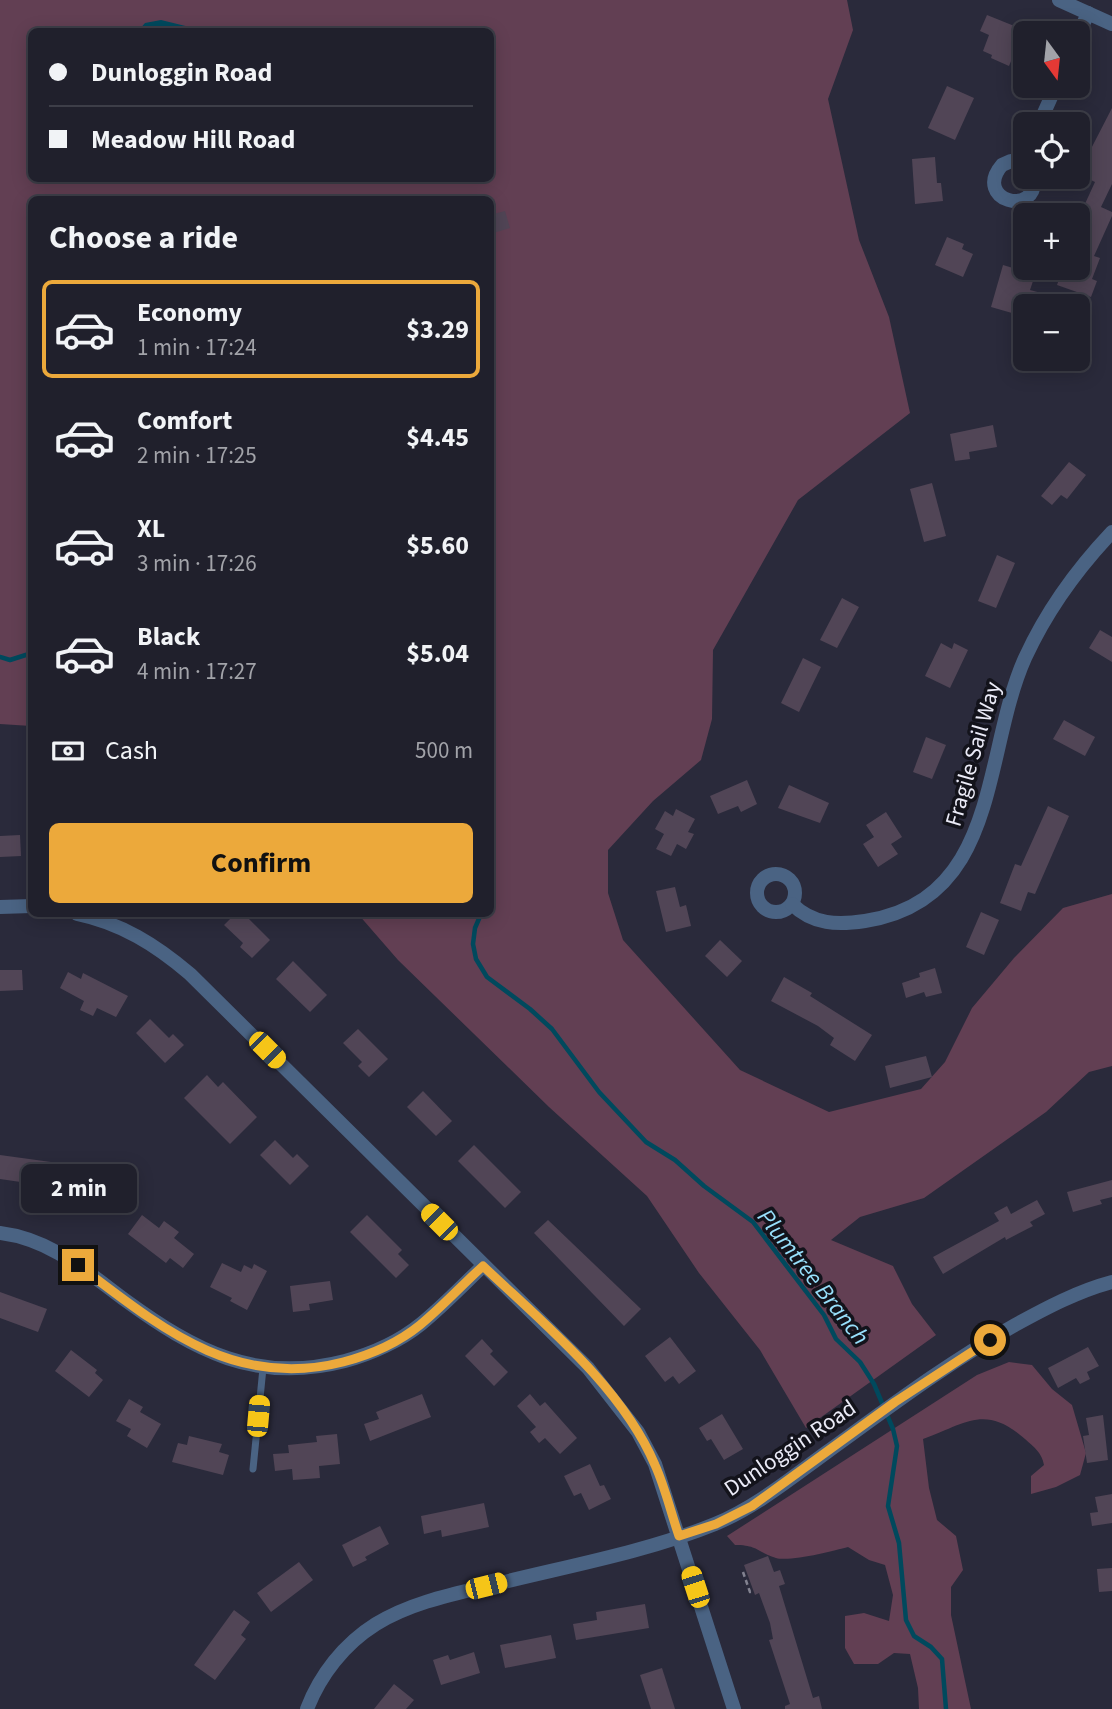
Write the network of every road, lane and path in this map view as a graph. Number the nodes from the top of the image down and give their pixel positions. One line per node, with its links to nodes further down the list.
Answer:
1 (1059, 0): 2 (street)
2 (1088, 13): 3 (street); 4 (street)
3 (1085, 21)
4 (1112, 24)
5 (1013, 161): 6 (street)
6 (1033, 189)
7 (1112, 532): 8 (street, Fragile Sail Way)
8 (792, 904)
9 (28, 906): 10 (street)
10 (0, 907)
11 (87, 917): 13 (street)
12 (0, 1233): 15 (street)
13 (483, 1266): 15 (street); 17 (street)
14 (1112, 1282): 17 (street, Dunloggin Road)
15 (263, 1368): 16 (lane)
16 (253, 1469)
17 (679, 1536): 20 (street, Dunloggin Road); 21 (street)
18 (743, 1572): 19 (path)
19 (753, 1591)
20 (307, 1709)
21 (734, 1709)

